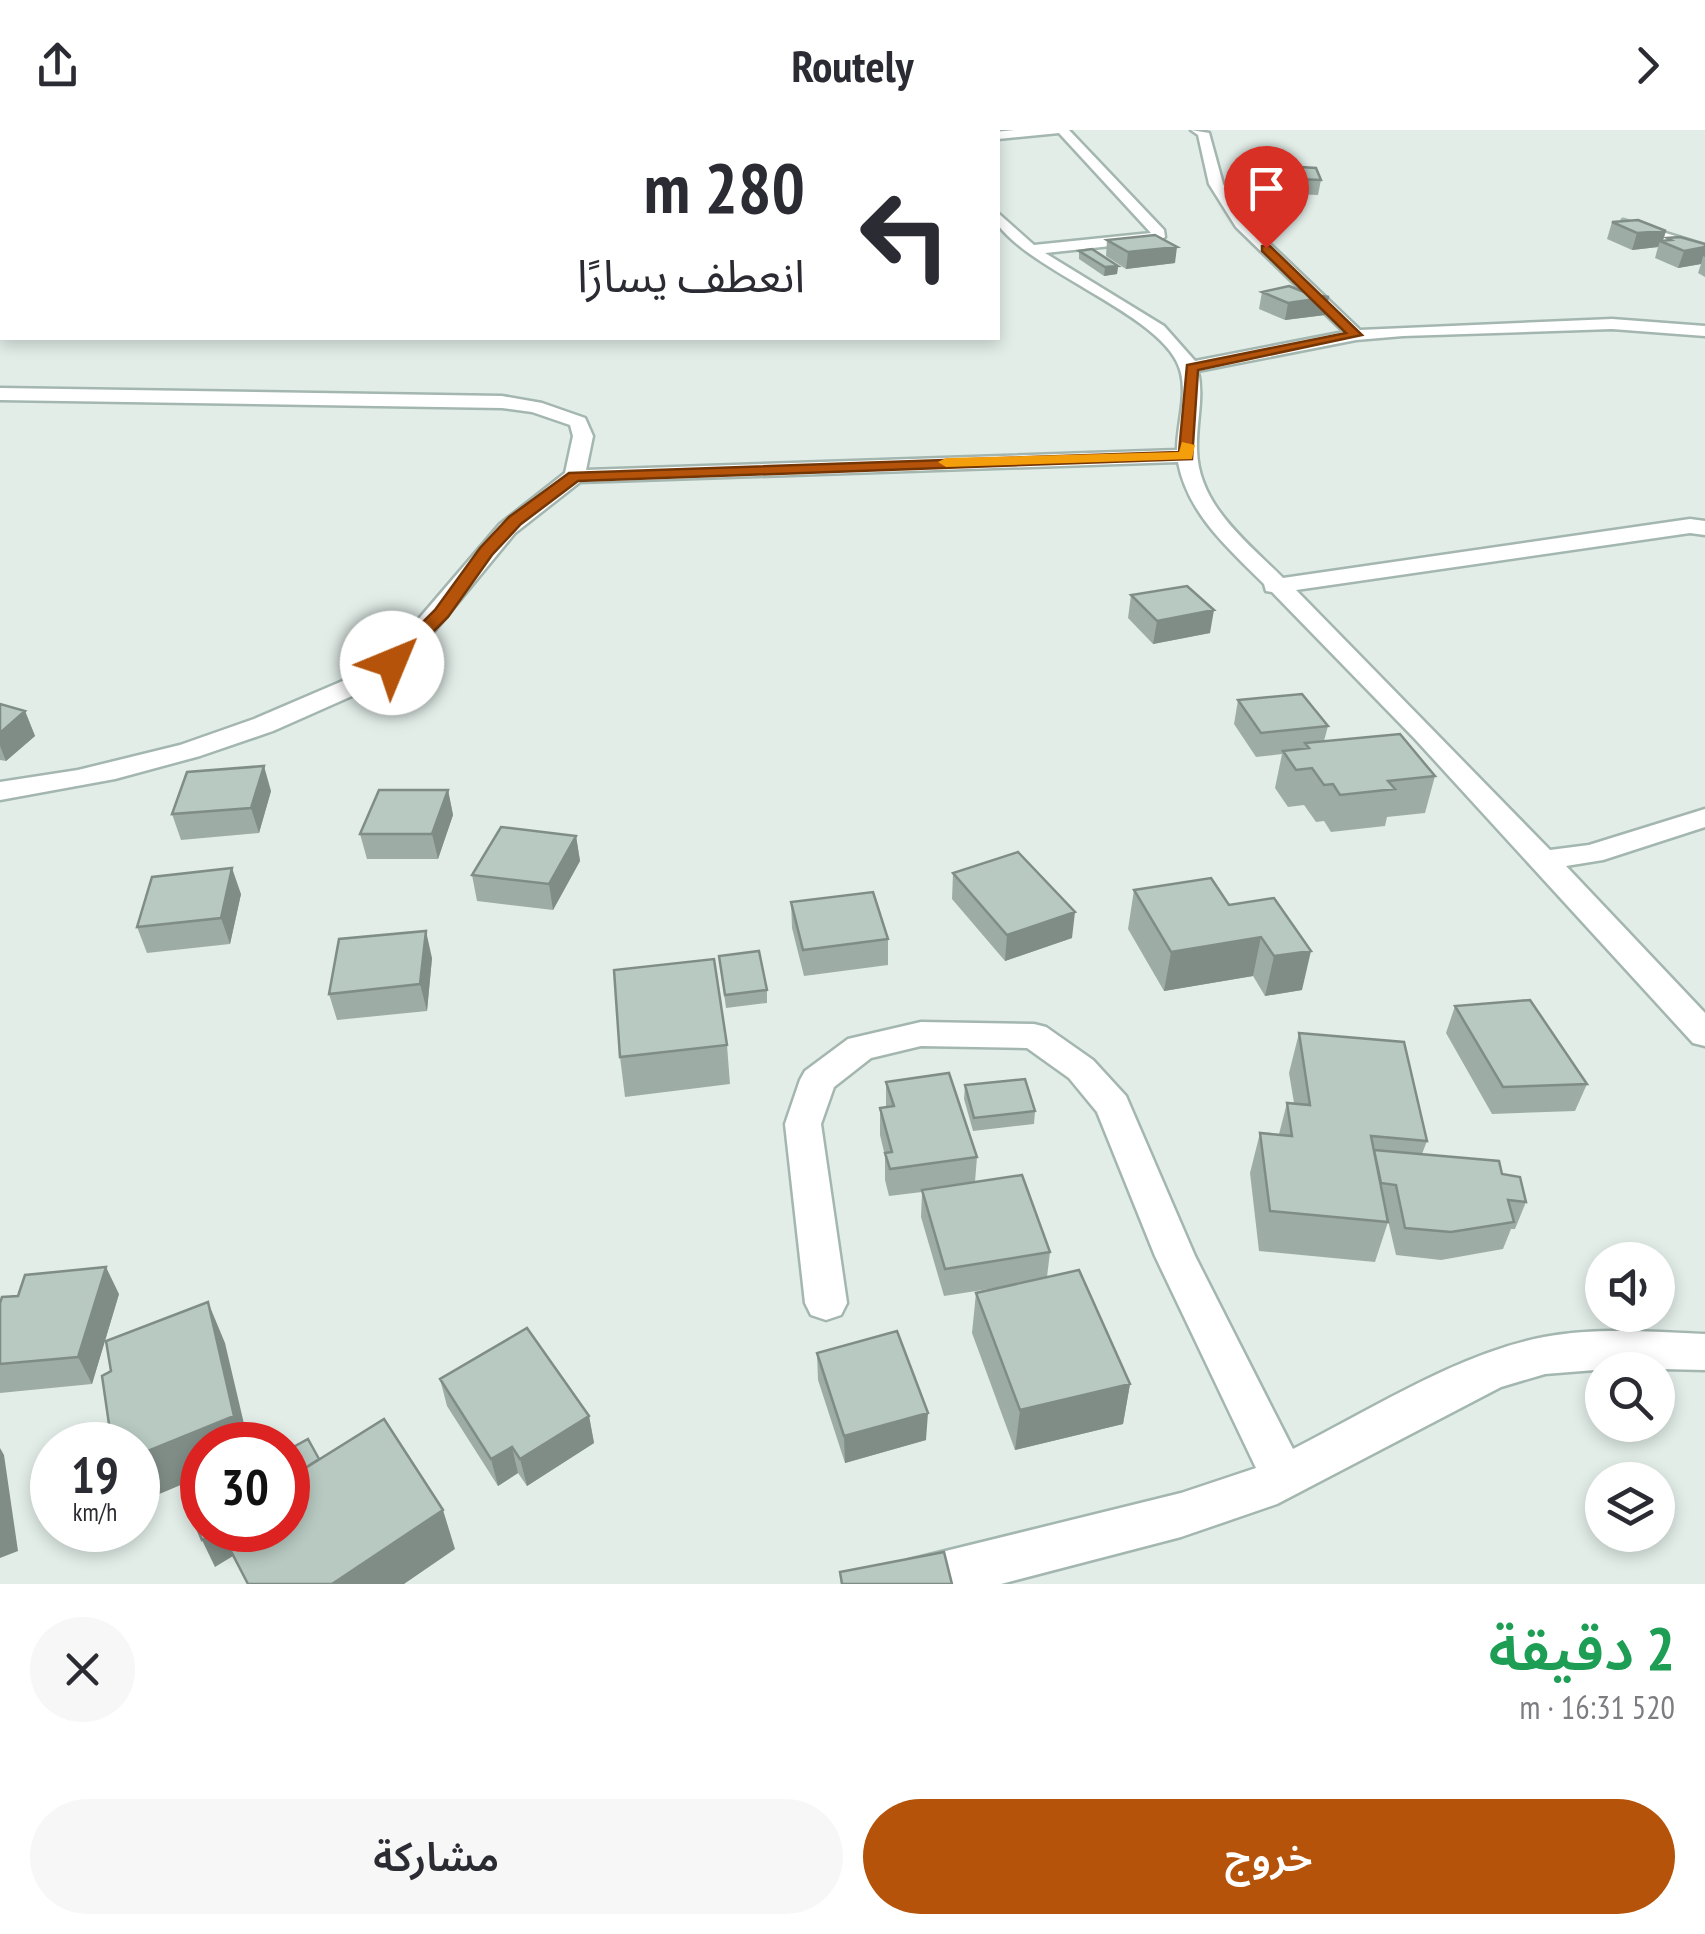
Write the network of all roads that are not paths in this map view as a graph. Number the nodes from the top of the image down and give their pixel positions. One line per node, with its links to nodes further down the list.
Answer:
1 (1060, 130): 3 (street); 6 (street)
2 (1197, 130): 9 (street)
3 (1000, 135)
4 (1000, 219): 6 (street)
5 (1628, 223): 7 (street)
6 (1032, 250): 10 (street)
7 (1705, 250)
8 (1705, 331): 9 (street)
9 (1356, 335): 10 (street)
10 (1192, 368): 12 (street)
11 (0, 394): 13 (street)
12 (1186, 456): 13 (street); 15 (street)
13 (574, 476): 16 (street)
14 (1705, 528): 15 (street)
15 (1274, 586): 18 (street)
16 (0, 791)
17 (1705, 818): 18 (street)
18 (1541, 860): 19 (street)
19 (1705, 1034)
20 (826, 1303): 22 (street)
21 (1705, 1352): 22 (street)
22 (1283, 1476): 23 (street)
23 (909, 1584)

